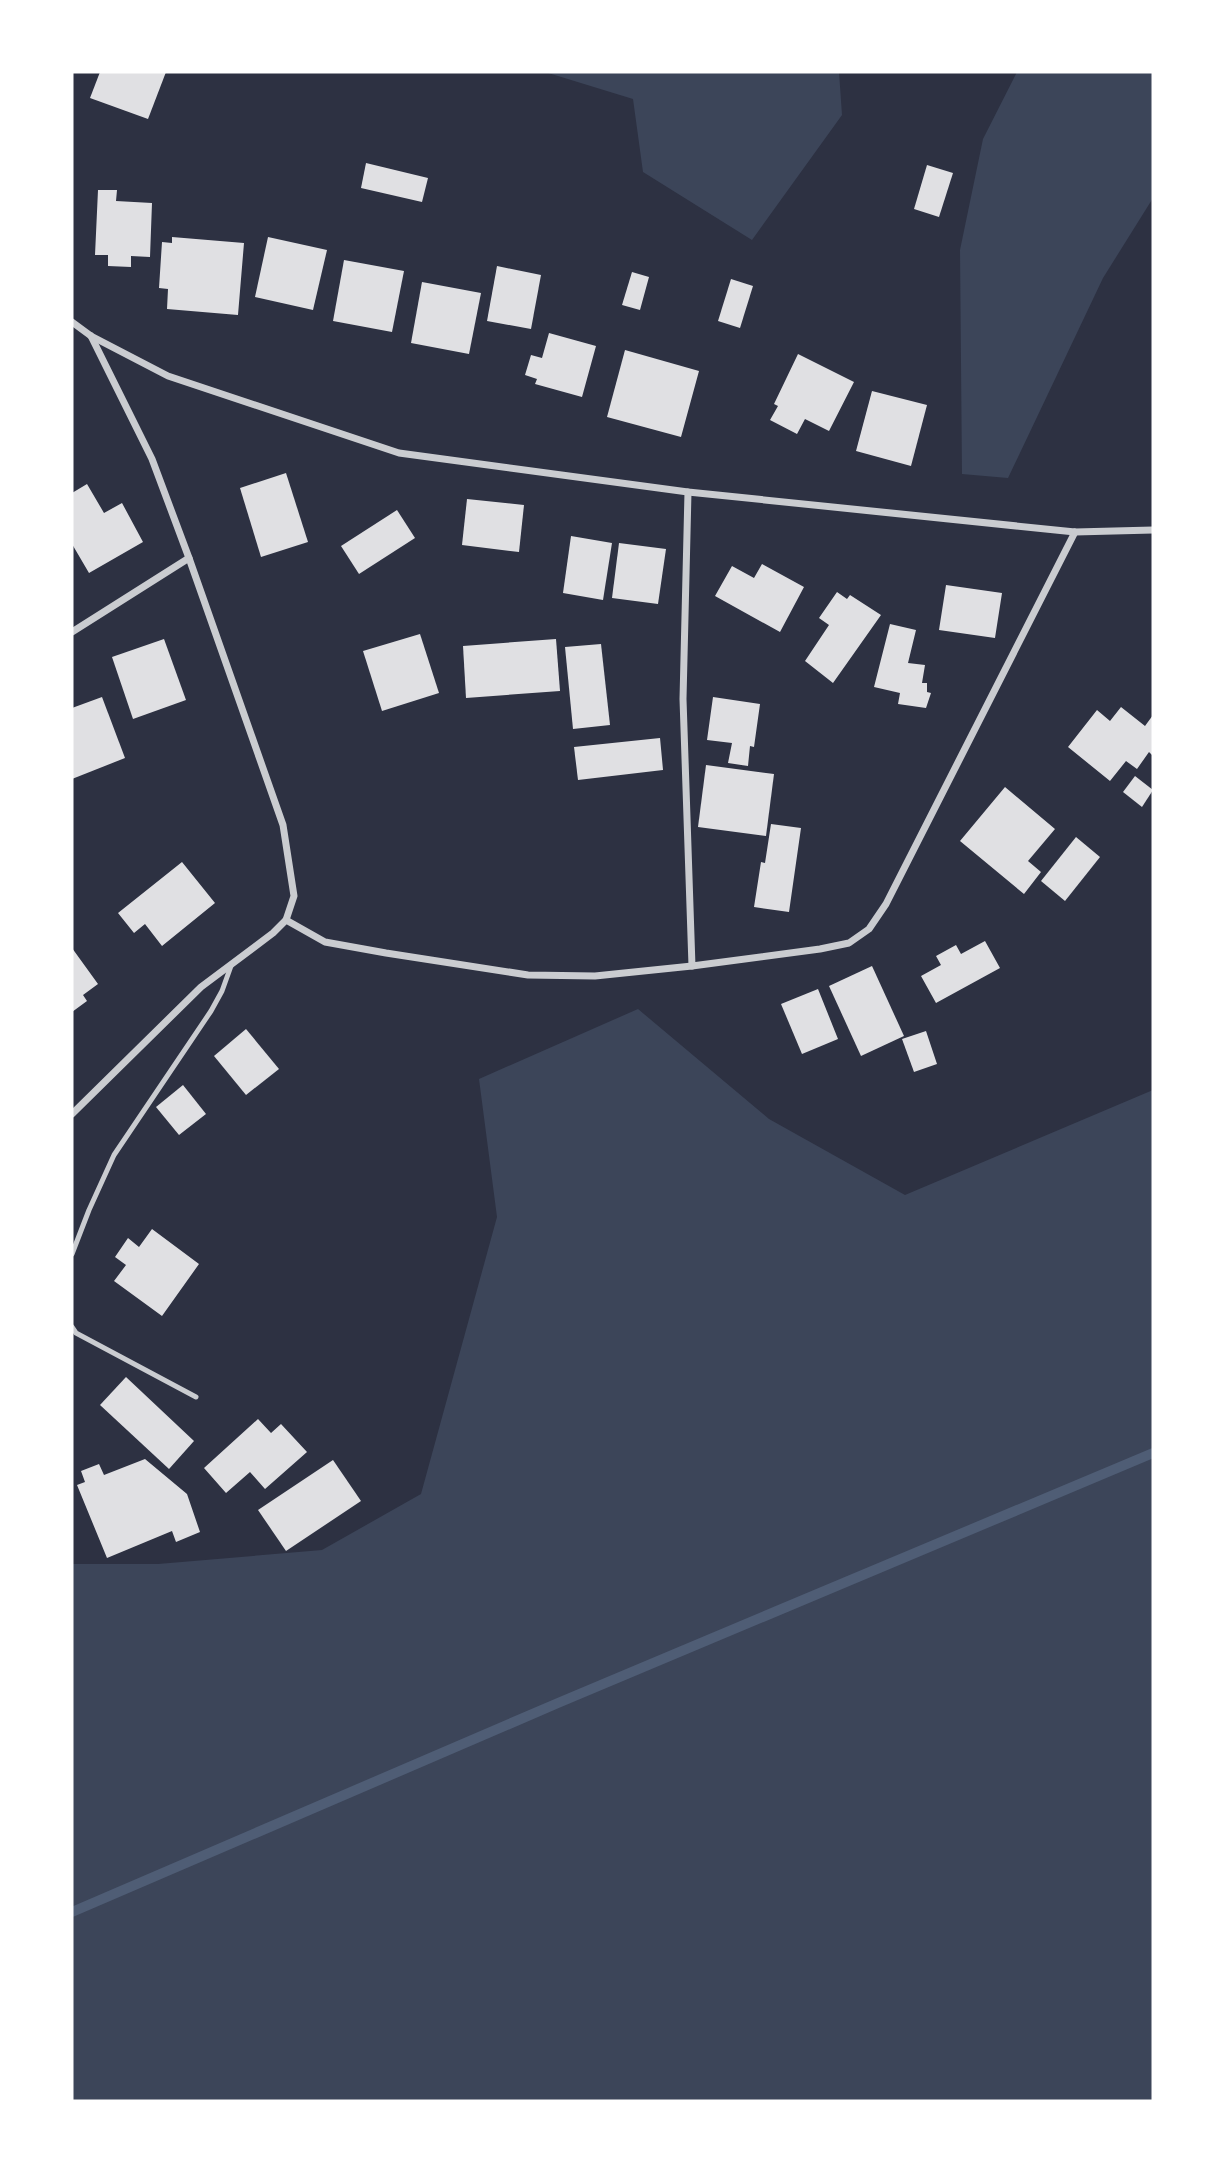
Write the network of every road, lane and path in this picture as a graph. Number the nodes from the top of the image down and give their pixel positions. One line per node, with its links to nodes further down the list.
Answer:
1 (72, 322): 2 (street)
2 (91, 336): 3 (street); 6 (street)
3 (688, 492): 5 (street); 10 (street)
4 (1153, 530): 5 (street)
5 (1075, 532): 10 (street)
6 (189, 558): 7 (street); 8 (street)
7 (72, 632)
8 (286, 920): 9 (street); 10 (street)
9 (232, 962): 11 (street); 12 (lane)
10 (692, 966)
11 (72, 1114)
12 (72, 1254)
13 (72, 1327): 14 (lane)
14 (196, 1397)

